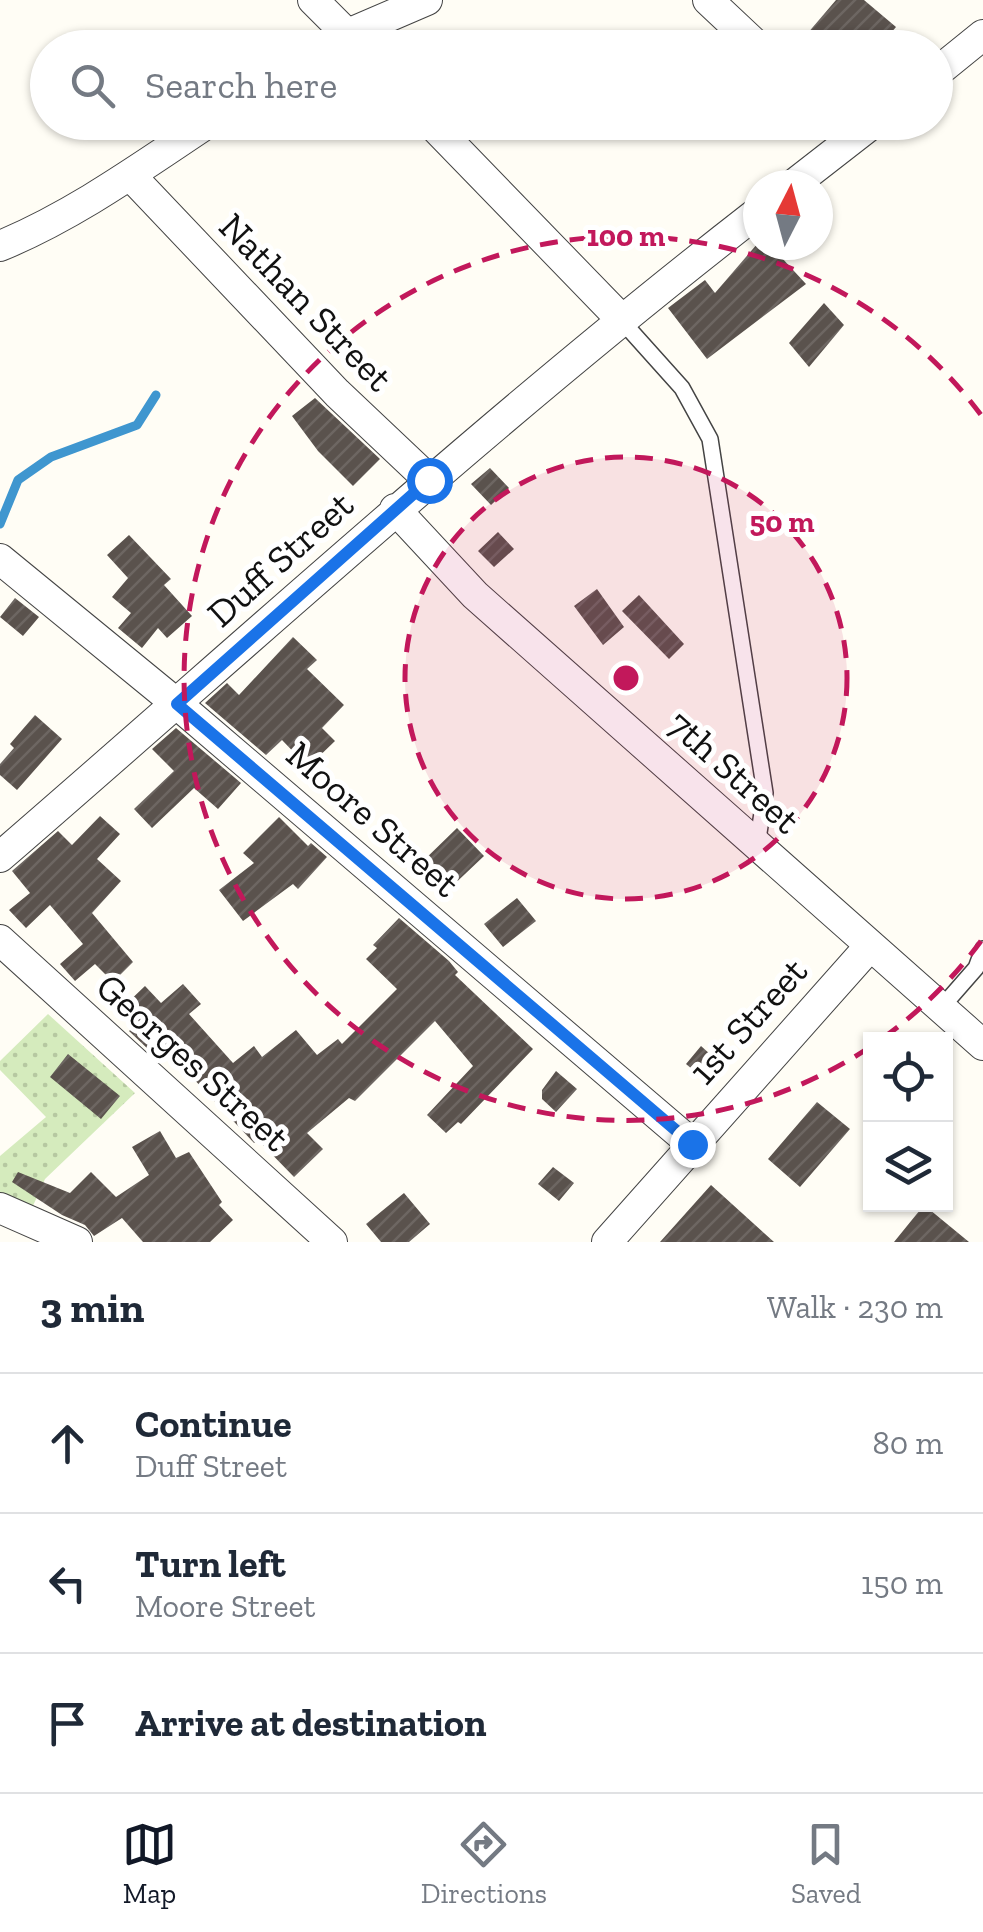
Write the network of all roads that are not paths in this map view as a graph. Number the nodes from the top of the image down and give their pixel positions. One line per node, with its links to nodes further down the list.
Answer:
1 (313, 0): 4 (street)
2 (428, 0): 5 (street)
3 (708, 0): 6 (street)
4 (335, 30)
5 (369, 30)
6 (740, 30)
7 (983, 35): 8 (street)
8 (953, 59)
9 (182, 140): 13 (street)
10 (447, 140): 16 (street)
11 (843, 140): 12 (street)
12 (810, 170)
13 (130, 175): 15 (street); 17 (street, Nathan Street)
14 (743, 224): 16 (street, Duff Street)
15 (0, 246)
16 (620, 319): 17 (street, Duff Street); 21 (lane)
17 (429, 480): 18 (street, Duff Street)
18 (395, 510): 20 (street, Duff Street); 21 (street, 7th Street)
19 (0, 559): 20 (street, Moore Street)
20 (177, 704): 22 (street, Duff Street); 28 (street, Moore Street)
21 (757, 846): 24 (street, 7th Street)
22 (0, 857)
23 (0, 940): 31 (street, Georges Street)
24 (870, 946): 26 (street, 7th Street); 28 (street, 1st Street)
25 (983, 949): 26 (lane)
26 (941, 1008): 27 (street, 7th Street)
27 (983, 1045)
28 (692, 1144): 32 (street, 1st Street)
29 (0, 1208): 30 (street)
30 (77, 1242)
31 (332, 1242)
32 (608, 1242)

